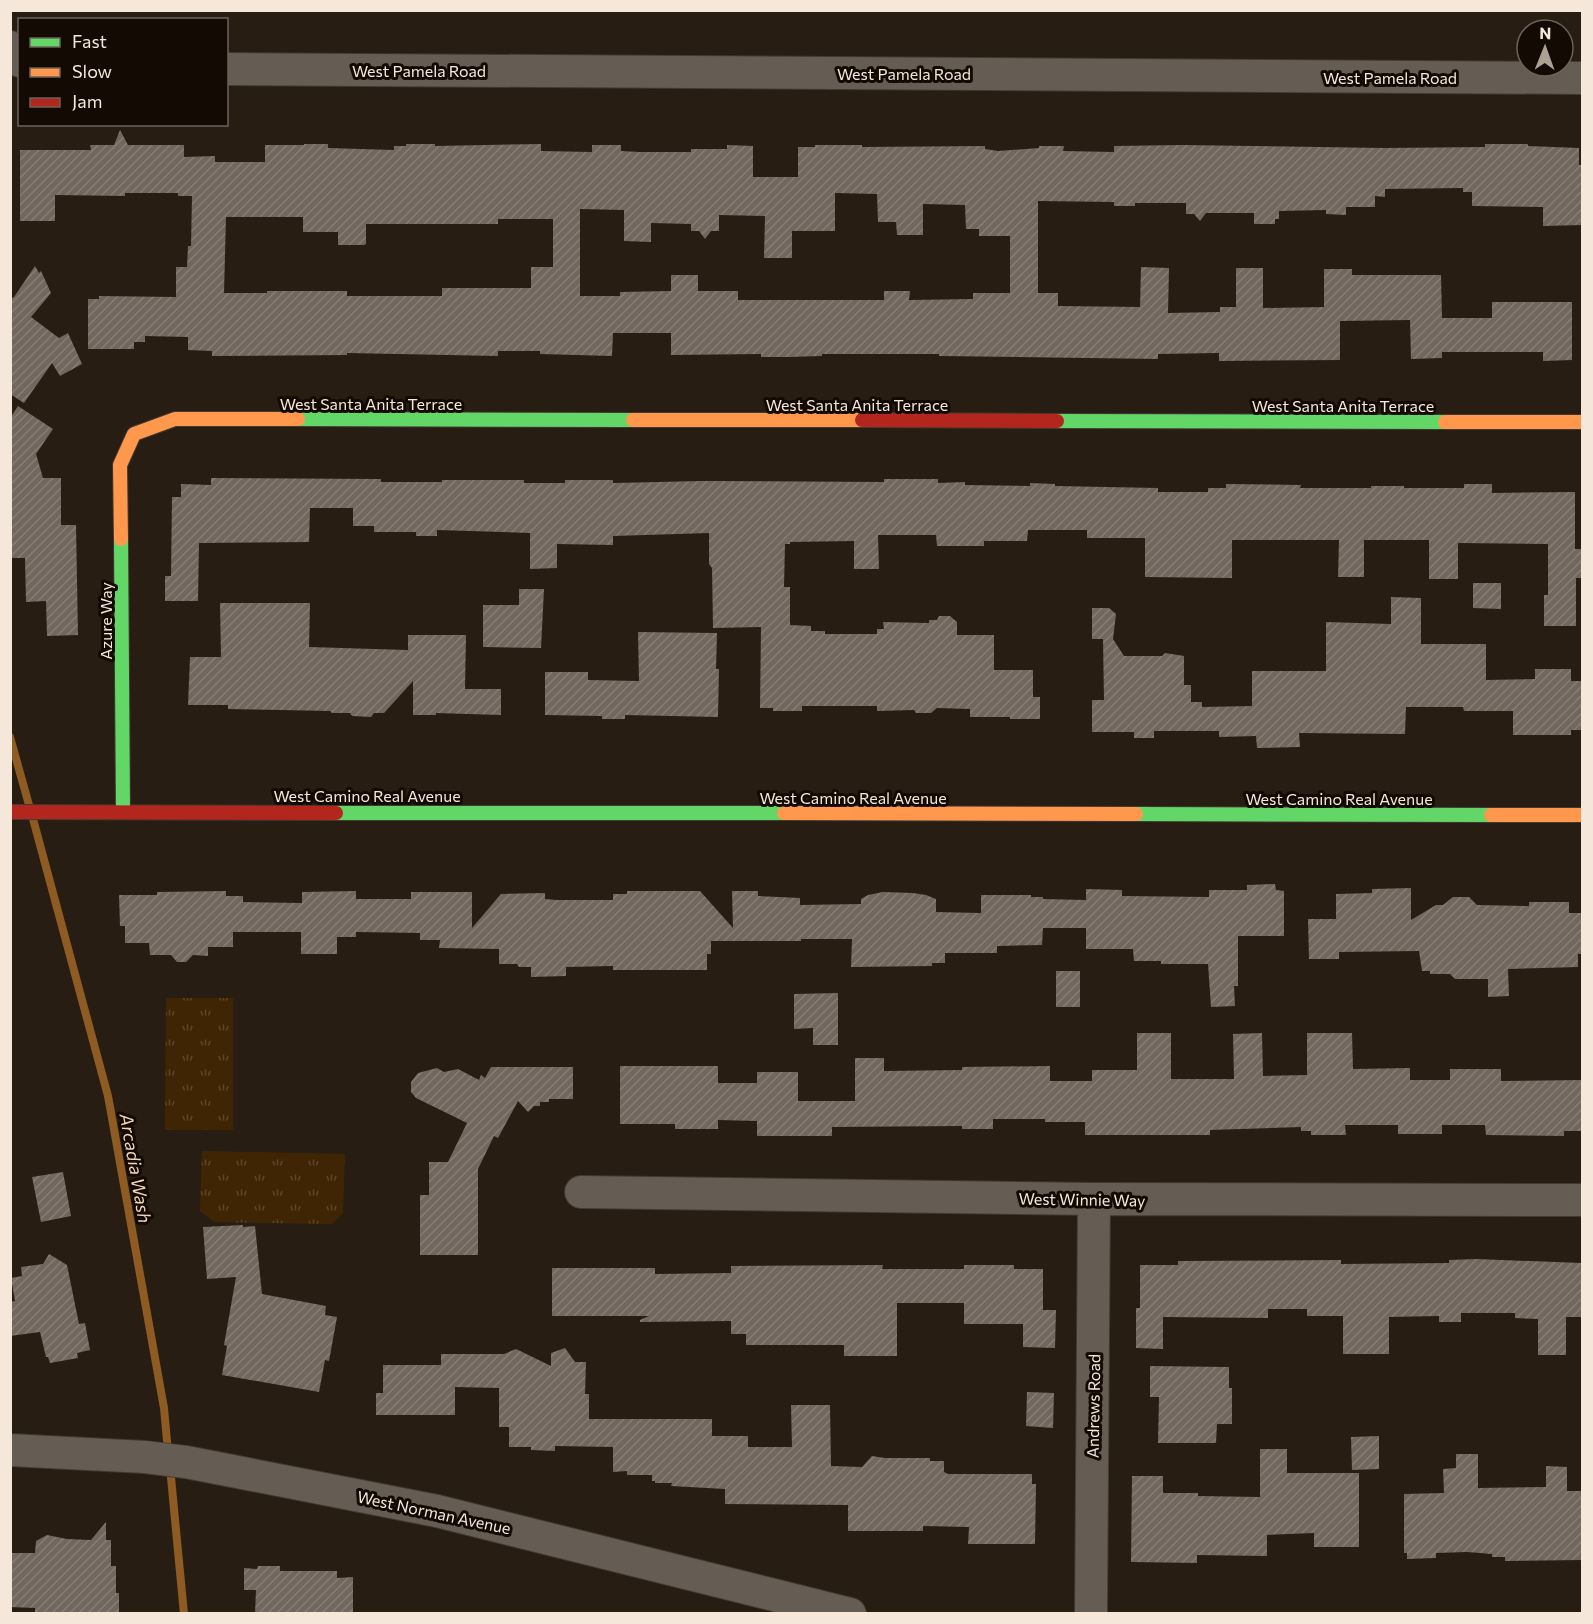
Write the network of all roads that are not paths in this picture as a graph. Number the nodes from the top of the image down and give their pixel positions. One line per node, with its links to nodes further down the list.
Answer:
1 (228, 69): 2 (street, West Pamela Road)
2 (1582, 78)
3 (1582, 422): 4 (street, West Santa Anita Terrace)
4 (134, 434): 5 (street, Azure Way)
5 (123, 811): 6 (street, West Camino Real Avenue); 7 (street, West Camino Real Avenue)
6 (10, 812)
7 (1582, 815)
8 (581, 1192): 9 (street, West Winnie Way)
9 (1094, 1199): 10 (street, West Winnie Way); 13 (street, Andrews Road)
10 (1582, 1200)
11 (10, 1450): 12 (street, West Norman Avenue)
12 (850, 1614)
13 (1091, 1614)

